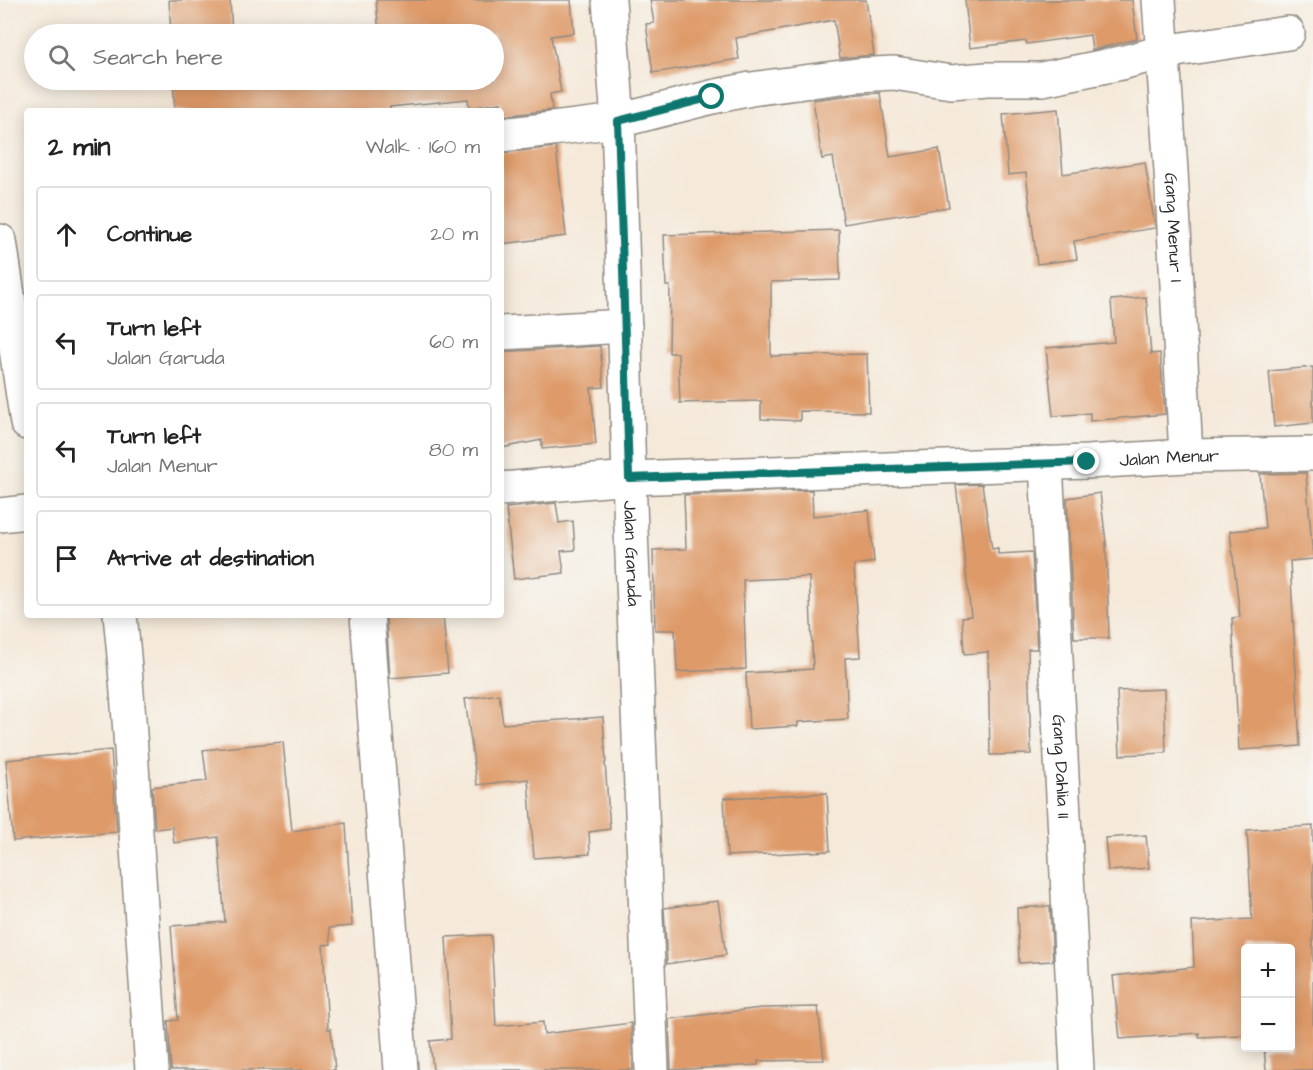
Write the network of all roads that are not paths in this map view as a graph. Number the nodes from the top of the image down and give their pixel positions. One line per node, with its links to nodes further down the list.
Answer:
1 (609, 0): 5 (street, Jalan Garuda)
2 (1159, 0): 4 (street, Gang Menur I)
3 (1288, 33): 4 (street)
4 (1163, 52): 5 (street); 14 (street, Gang Menur I)
5 (618, 121): 6 (street); 10 (street, Jalan Garuda)
6 (504, 135)
7 (0, 242): 8 (street); 9 (street)
8 (24, 242)
9 (5, 311): 12 (street)
10 (625, 326): 11 (street); 16 (street, Jalan Garuda)
11 (504, 333)
12 (24, 408)
13 (1313, 454): 14 (street, Jalan Menur)
14 (1186, 456): 15 (street, Jalan Menur)
15 (1046, 463): 16 (street, Jalan Menur); 25 (street, Gang Dahlia II)
16 (629, 478): 17 (street, Jalan Menur); 24 (street, Jalan Garuda)
17 (504, 489)
18 (24, 512): 19 (street)
19 (0, 515)
20 (120, 618): 22 (street)
21 (367, 618): 23 (street)
22 (152, 1070)
23 (402, 1070)
24 (652, 1070)
25 (1077, 1070)

